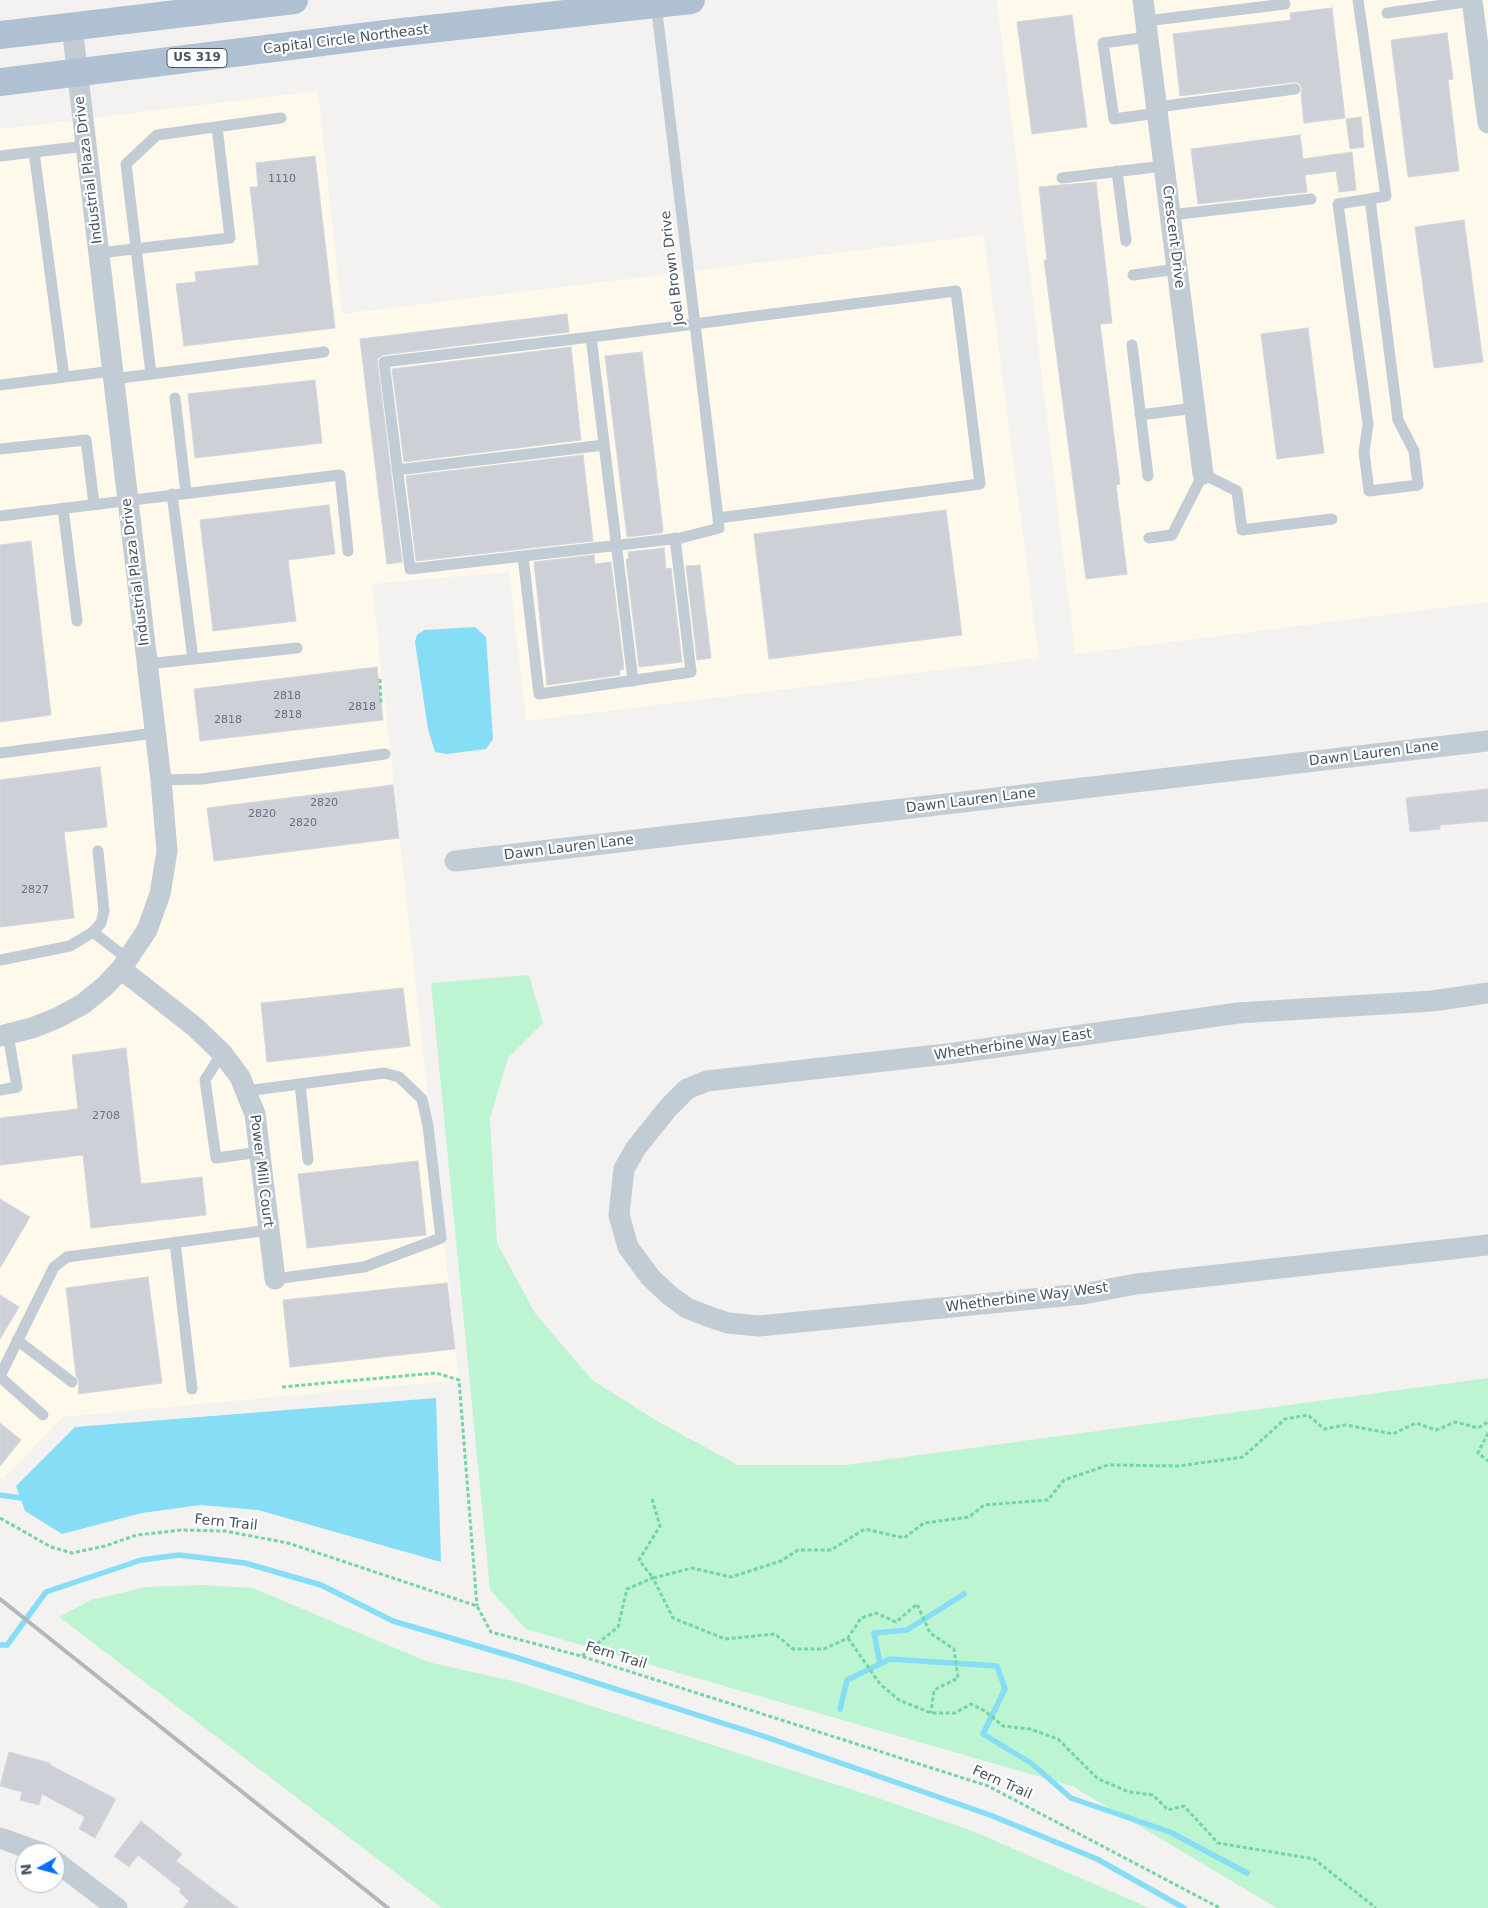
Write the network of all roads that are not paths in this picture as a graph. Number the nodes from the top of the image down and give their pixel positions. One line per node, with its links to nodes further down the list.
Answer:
1 (294, 0): 9 (main road)
2 (691, 0): 6 (main road, Capital Circle Northeast / US 319)
3 (1143, 0): 10 (street, Crescent Drive)
4 (1358, 0): 26 (lane)
5 (1472, 0): 8 (lane); 17 (street)
6 (656, 2): 12 (main road, Capital Circle Northeast / US 319); 33 (lane, Joel Brown Drive)
7 (1284, 4): 10 (lane)
8 (1387, 13)
9 (72, 26): 11 (main road); 12 (street, Industrial Plaza Drive)
10 (1147, 29): 15 (street, Crescent Drive); 15 (lane)
11 (0, 35)
12 (78, 73): 13 (main road, Capital Circle Northeast / US 319); 19 (street, Industrial Plaza Drive)
13 (0, 82)
14 (1295, 89): 15 (lane)
15 (1157, 110): 22 (street, Crescent Drive)
16 (281, 118): 18 (lane)
17 (1488, 123)
18 (217, 127): 29 (lane); 29 (lane)
19 (86, 146): 20 (lane); 30 (street, Industrial Plaza Drive)
20 (34, 152): 21 (lane); 39 (lane)
21 (0, 156)
22 (1164, 166): 23 (lane); 27 (street, Crescent Drive)
23 (1117, 171): 24 (lane); 28 (lane)
24 (1062, 178)
25 (1311, 199): 27 (lane)
26 (1370, 199): 26 (lane)
27 (1170, 215): 31 (street, Crescent Drive)
28 (1126, 241)
29 (136, 249): 30 (lane); 37 (lane)
30 (99, 253): 38 (street, Industrial Plaza Drive)
31 (1177, 269): 32 (lane); 42 (street, Crescent Drive)
32 (1133, 275)
33 (695, 324): 34 (lane); 56 (lane, Joel Brown Drive); 56 (lane)
34 (591, 337): 44 (lane); 46 (lane)
35 (1132, 345): 43 (lane)
36 (324, 352): 37 (lane)
37 (151, 374): 38 (lane)
38 (113, 375): 39 (lane); 51 (street, Industrial Plaza Drive)
39 (64, 377): 40 (lane)
40 (0, 384)
41 (175, 398): 49 (lane)
42 (1195, 408): 43 (lane); 47 (street, Crescent Drive)
43 (1140, 414): 48 (lane)
44 (604, 445): 46 (lane); 59 (lane)
45 (0, 449): 52 (lane)
46 (397, 470): 61 (lane)
47 (1204, 474): 55 (lane); 58 (lane)
48 (1148, 476)
49 (186, 493): 50 (lane); 60 (lane)
50 (172, 494): 51 (lane); 64 (lane)
51 (127, 500): 52 (lane); 65 (street, Industrial Plaza Drive)
52 (94, 504): 53 (lane)
53 (63, 508): 54 (lane); 62 (lane)
54 (0, 516)
55 (1332, 519)
56 (718, 523): 57 (lane)
57 (674, 538): 59 (lane); 66 (lane)
58 (1149, 538)
59 (616, 545): 61 (lane); 66 (lane)
60 (348, 551)
61 (523, 556): 66 (lane)
62 (77, 621)
63 (297, 648): 64 (lane)
64 (193, 659): 65 (lane)
65 (147, 664): 67 (street, Industrial Plaza Drive)
66 (633, 681)
67 (155, 733): 69 (lane); 71 (street, Industrial Plaza Drive)
68 (1488, 741): 73 (street, Dawn Lauren Lane)
69 (0, 753)
70 (385, 754): 71 (lane)
71 (161, 780): 76 (street, Industrial Plaza Drive)
72 (98, 851): 74 (lane)
73 (455, 861)
74 (93, 932): 75 (lane); 76 (lane)
75 (0, 960)
76 (125, 965): 78 (street, Industrial Plaza Drive); 79 (street, Power Mill Court)
77 (1488, 993): 85 (street, Whetherbine Way East)
78 (4, 1035): 81 (lane)
79 (222, 1053): 82 (street, Power Mill Court); 83 (lane)
80 (300, 1084): 82 (lane); 84 (lane); 89 (lane)
81 (0, 1090)
82 (246, 1090): 83 (street, Power Mill Court)
83 (260, 1152): 86 (street, Power Mill Court)
84 (308, 1160)
85 (619, 1215): 88 (street, Whetherbine Way West)
86 (269, 1230): 87 (lane); 89 (street, Power Mill Court)
87 (175, 1242): 90 (lane); 93 (lane)
88 (1488, 1244)
89 (275, 1279)
90 (17, 1340): 91 (lane); 92 (lane)
91 (0, 1377): 94 (lane)
92 (72, 1382)
93 (192, 1388)
94 (44, 1415)
95 (0, 1838): 96 (street)
96 (15, 1843)
97 (65, 1869): 98 (street)
98 (117, 1908)

